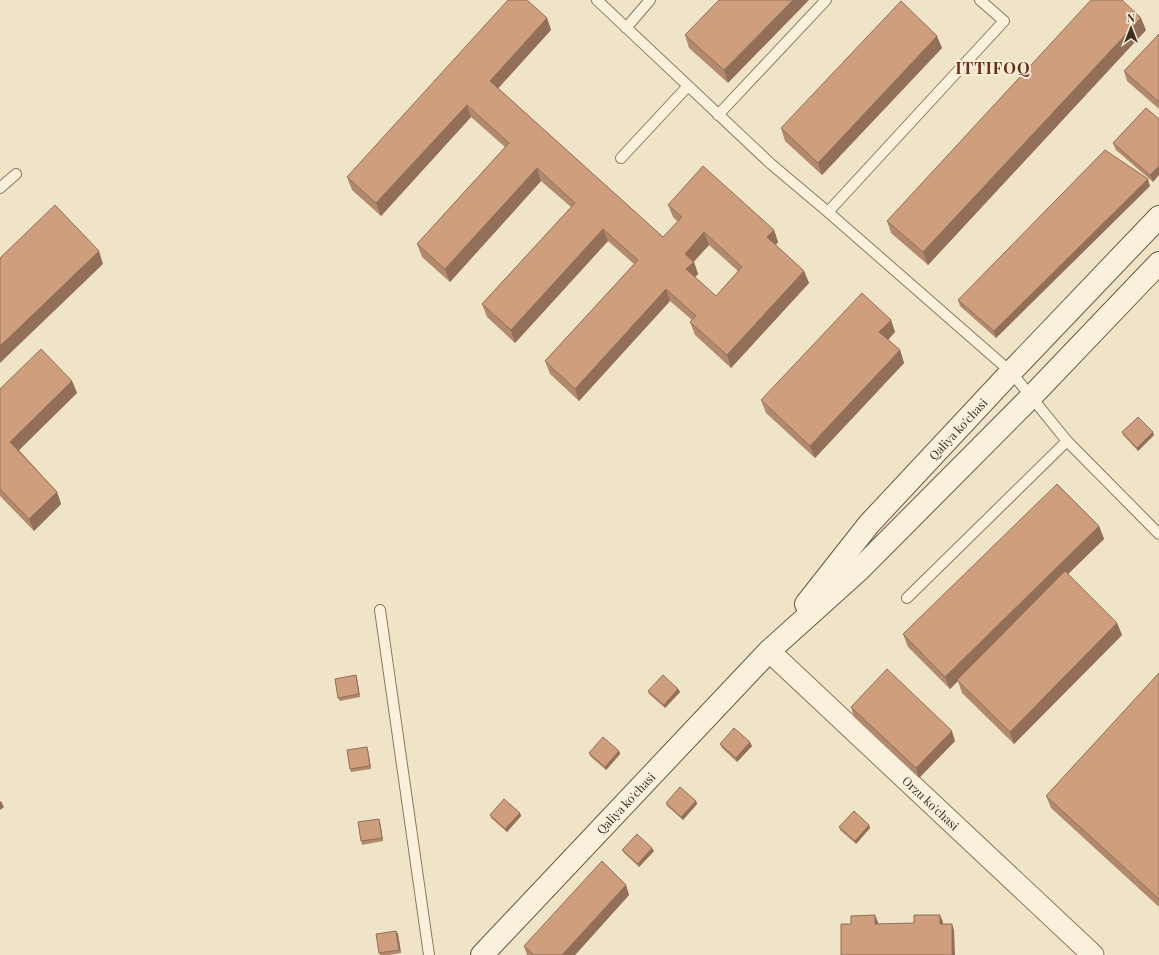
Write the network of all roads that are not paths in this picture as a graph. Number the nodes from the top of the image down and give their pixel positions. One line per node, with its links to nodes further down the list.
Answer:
1 (597, 0): 5 (lane)
2 (650, 0): 5 (lane)
3 (826, 0): 7 (lane)
4 (980, 0): 11 (lane)
5 (626, 28): 6 (lane)
6 (688, 86): 7 (lane); 8 (lane)
7 (718, 115): 11 (lane)
8 (621, 158)
9 (16, 174): 10 (lane)
10 (0, 188)
11 (828, 212): 14 (lane)
12 (1159, 217): 14 (main road, Qaliya ko'chasi)
13 (1159, 263): 15 (main road, Qaliya ko'chasi)
14 (1011, 372): 15 (lane); 20 (main road, Qaliya ko'chasi)
15 (1031, 397): 16 (lane); 20 (main road, Qaliya ko'chasi)
16 (1067, 440): 17 (lane); 18 (lane)
17 (1159, 534)
18 (907, 598)
19 (380, 610): 21 (lane)
20 (769, 651): 22 (main road, Qaliya ko'chasi); 23 (street, Orzu ko'chasi)
21 (429, 955)
22 (482, 955)
23 (1093, 955)

